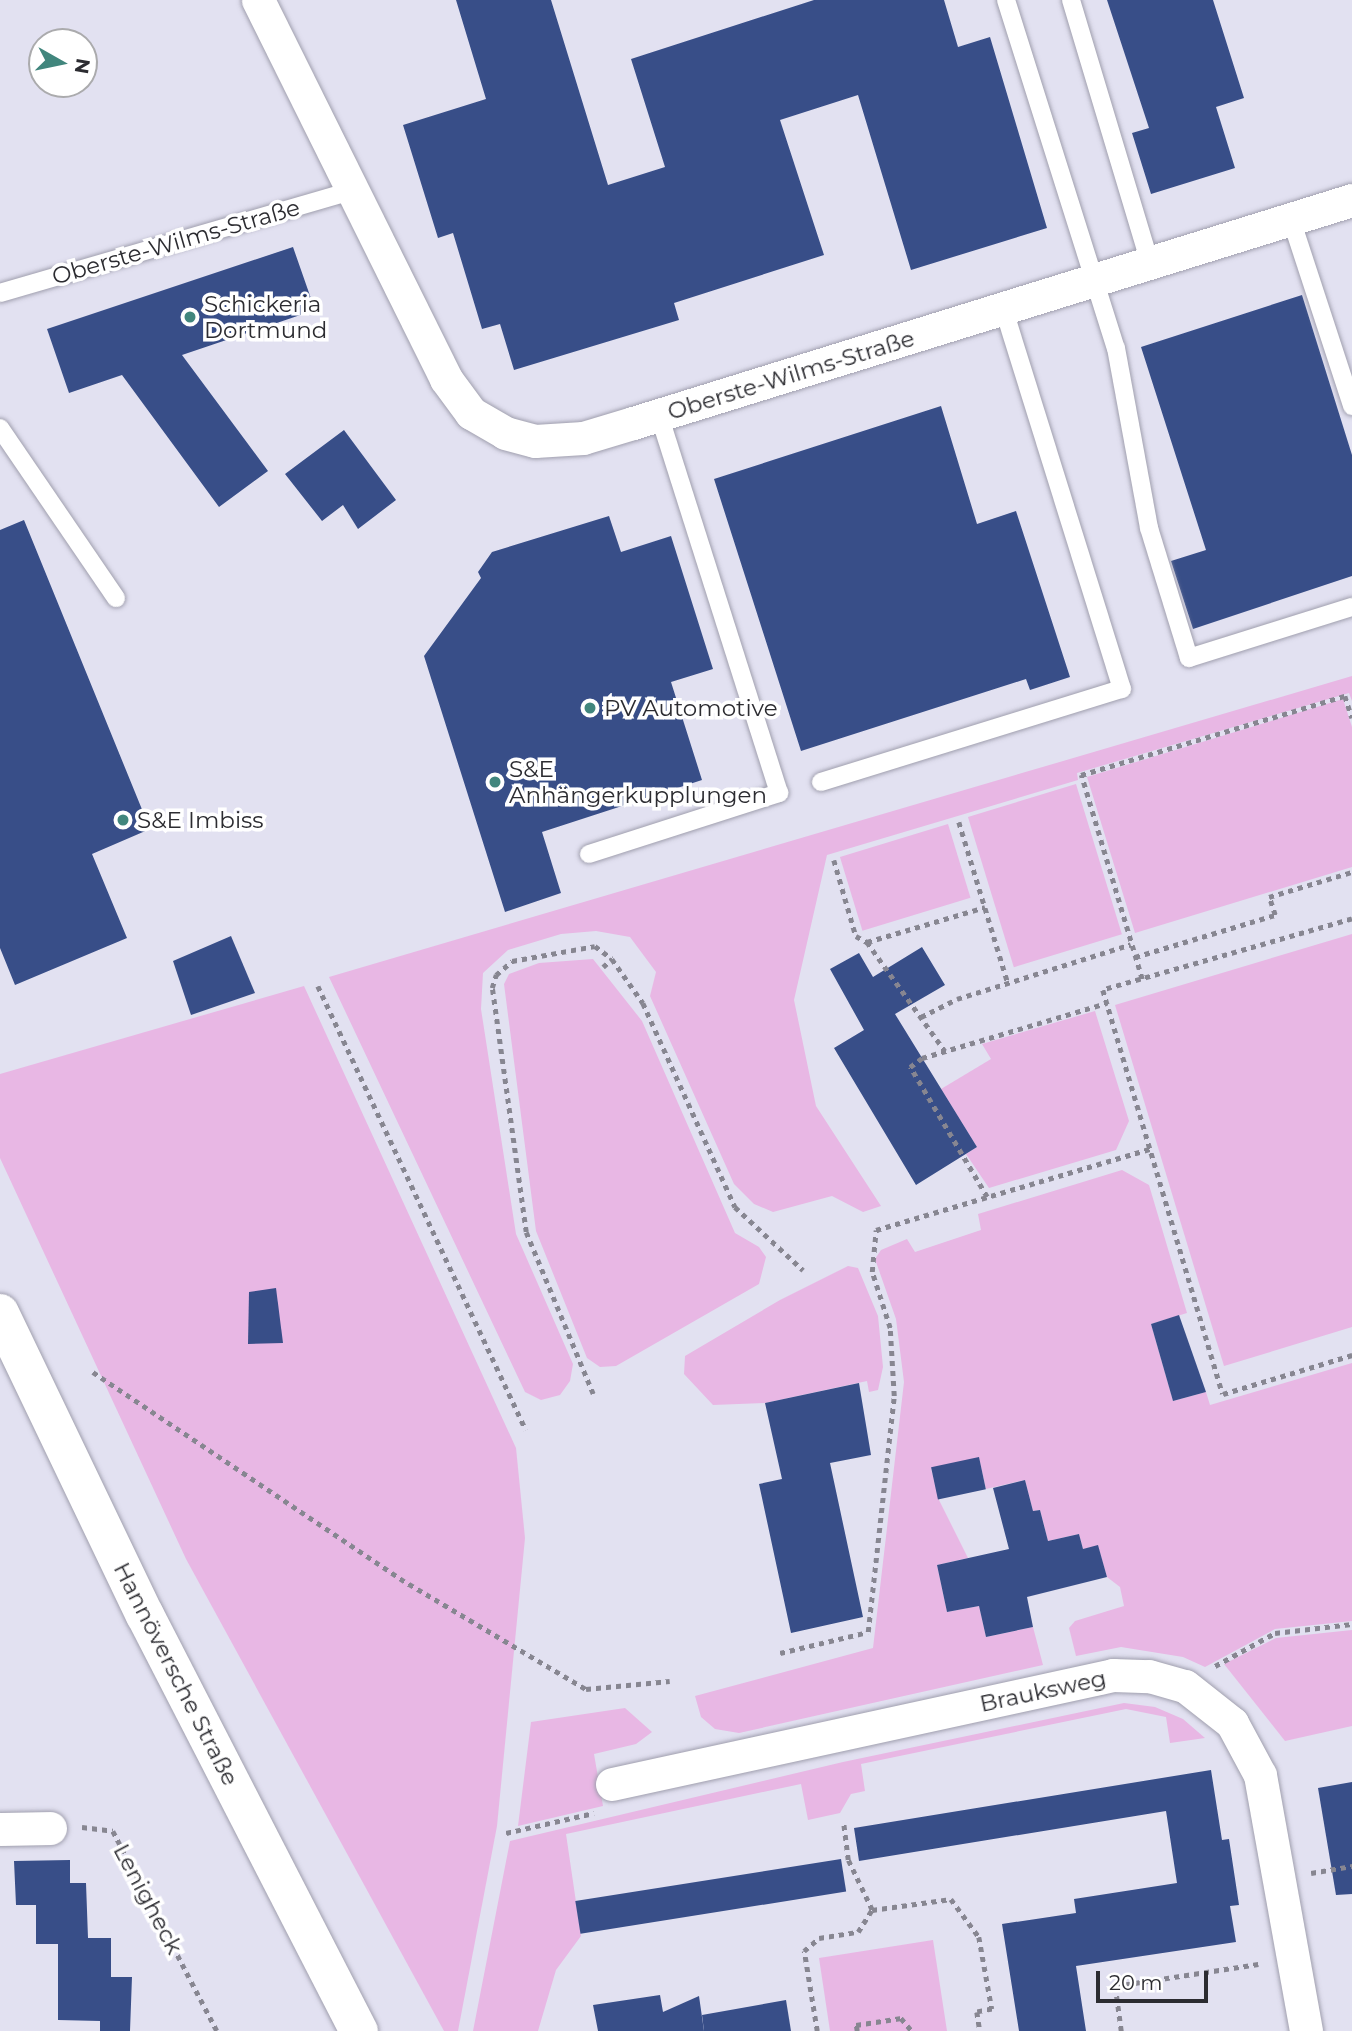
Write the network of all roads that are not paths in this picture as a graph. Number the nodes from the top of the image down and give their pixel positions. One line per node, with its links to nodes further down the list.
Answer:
1 (258, 0): 4 (street, Oberste-Wilms-Straße)
2 (1006, 0): 8 (lane)
3 (1071, 0): 7 (lane)
4 (351, 191): 9 (lane, Oberste-Wilms-Straße); 12 (street, Oberste-Wilms-Straße)
5 (1352, 200): 6 (street, Oberste-Wilms-Straße)
6 (1291, 219): 7 (street, Oberste-Wilms-Straße); 11 (lane)
7 (1150, 264): 8 (street, Oberste-Wilms-Straße)
8 (1095, 281): 10 (street, Oberste-Wilms-Straße); 15 (lane)
9 (0, 293)
10 (1004, 309): 12 (street, Oberste-Wilms-Straße); 16 (lane)
11 (1352, 406)
12 (659, 415): 17 (lane)
13 (0, 428): 14 (lane)
14 (116, 598)
15 (1352, 607)
16 (821, 782)
17 (589, 854)
18 (0, 1313): 22 (main road, Hannöversche Straße)
19 (612, 1784): 23 (street, Brauksweg)
20 (50, 1828): 21 (street)
21 (0, 1829)
22 (359, 2031)
23 (1306, 2031)

